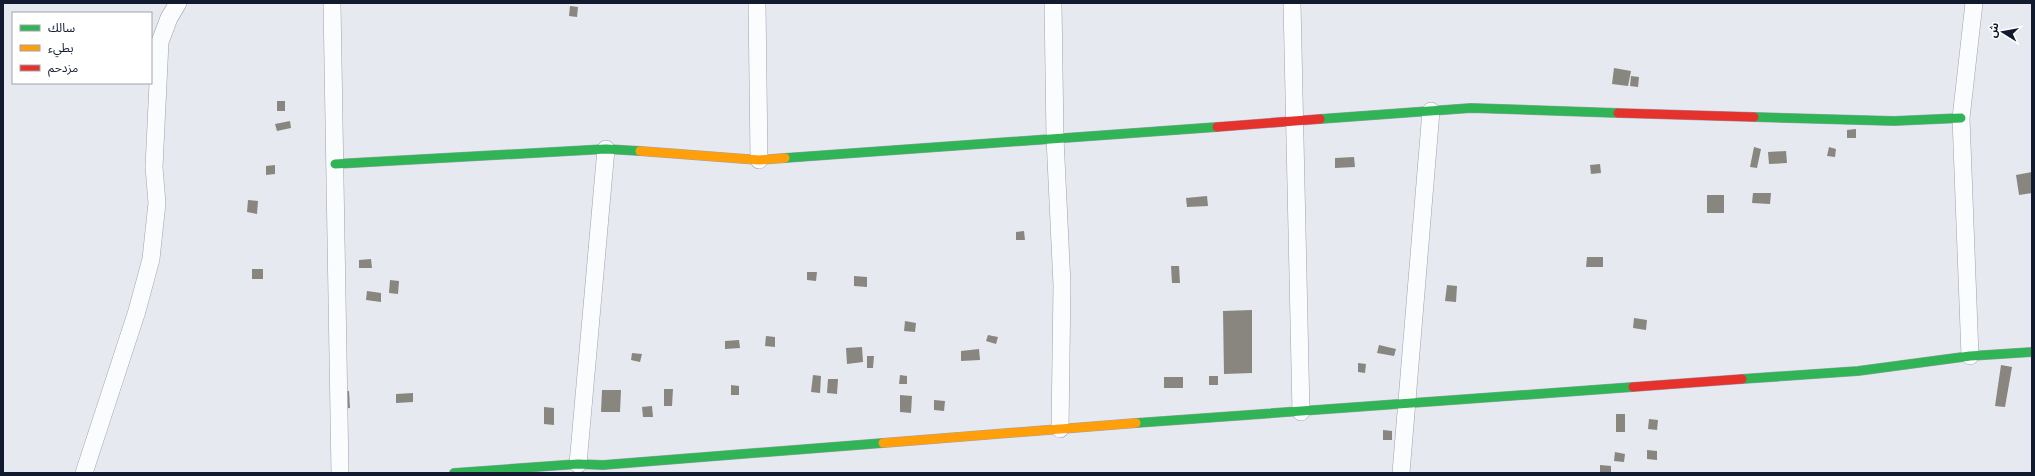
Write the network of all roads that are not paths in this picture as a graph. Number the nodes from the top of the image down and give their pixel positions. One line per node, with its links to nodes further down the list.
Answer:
1 (178, 3): 21 (street)
2 (332, 3): 13 (street)
3 (756, 3): 12 (street)
4 (1053, 3): 10 (street)
5 (1292, 3): 9 (street)
6 (1974, 3): 8 (street)
7 (1431, 111): 8 (street); 9 (street); 16 (street)
8 (1961, 118): 15 (street)
9 (1294, 121): 10 (street); 17 (street)
10 (1055, 138): 12 (street); 18 (street)
11 (606, 149): 12 (street); 13 (street); 19 (street)
12 (759, 160)
13 (335, 164): 22 (street)
14 (2032, 352): 15 (street)
15 (1970, 356): 16 (street)
16 (1406, 404): 17 (street); 24 (street)
17 (1301, 412): 18 (street)
18 (1060, 429): 20 (street)
19 (578, 464): 20 (street); 23 (street)
20 (608, 469)
21 (84, 473)
22 (340, 473)
23 (454, 473)
24 (1401, 473)

